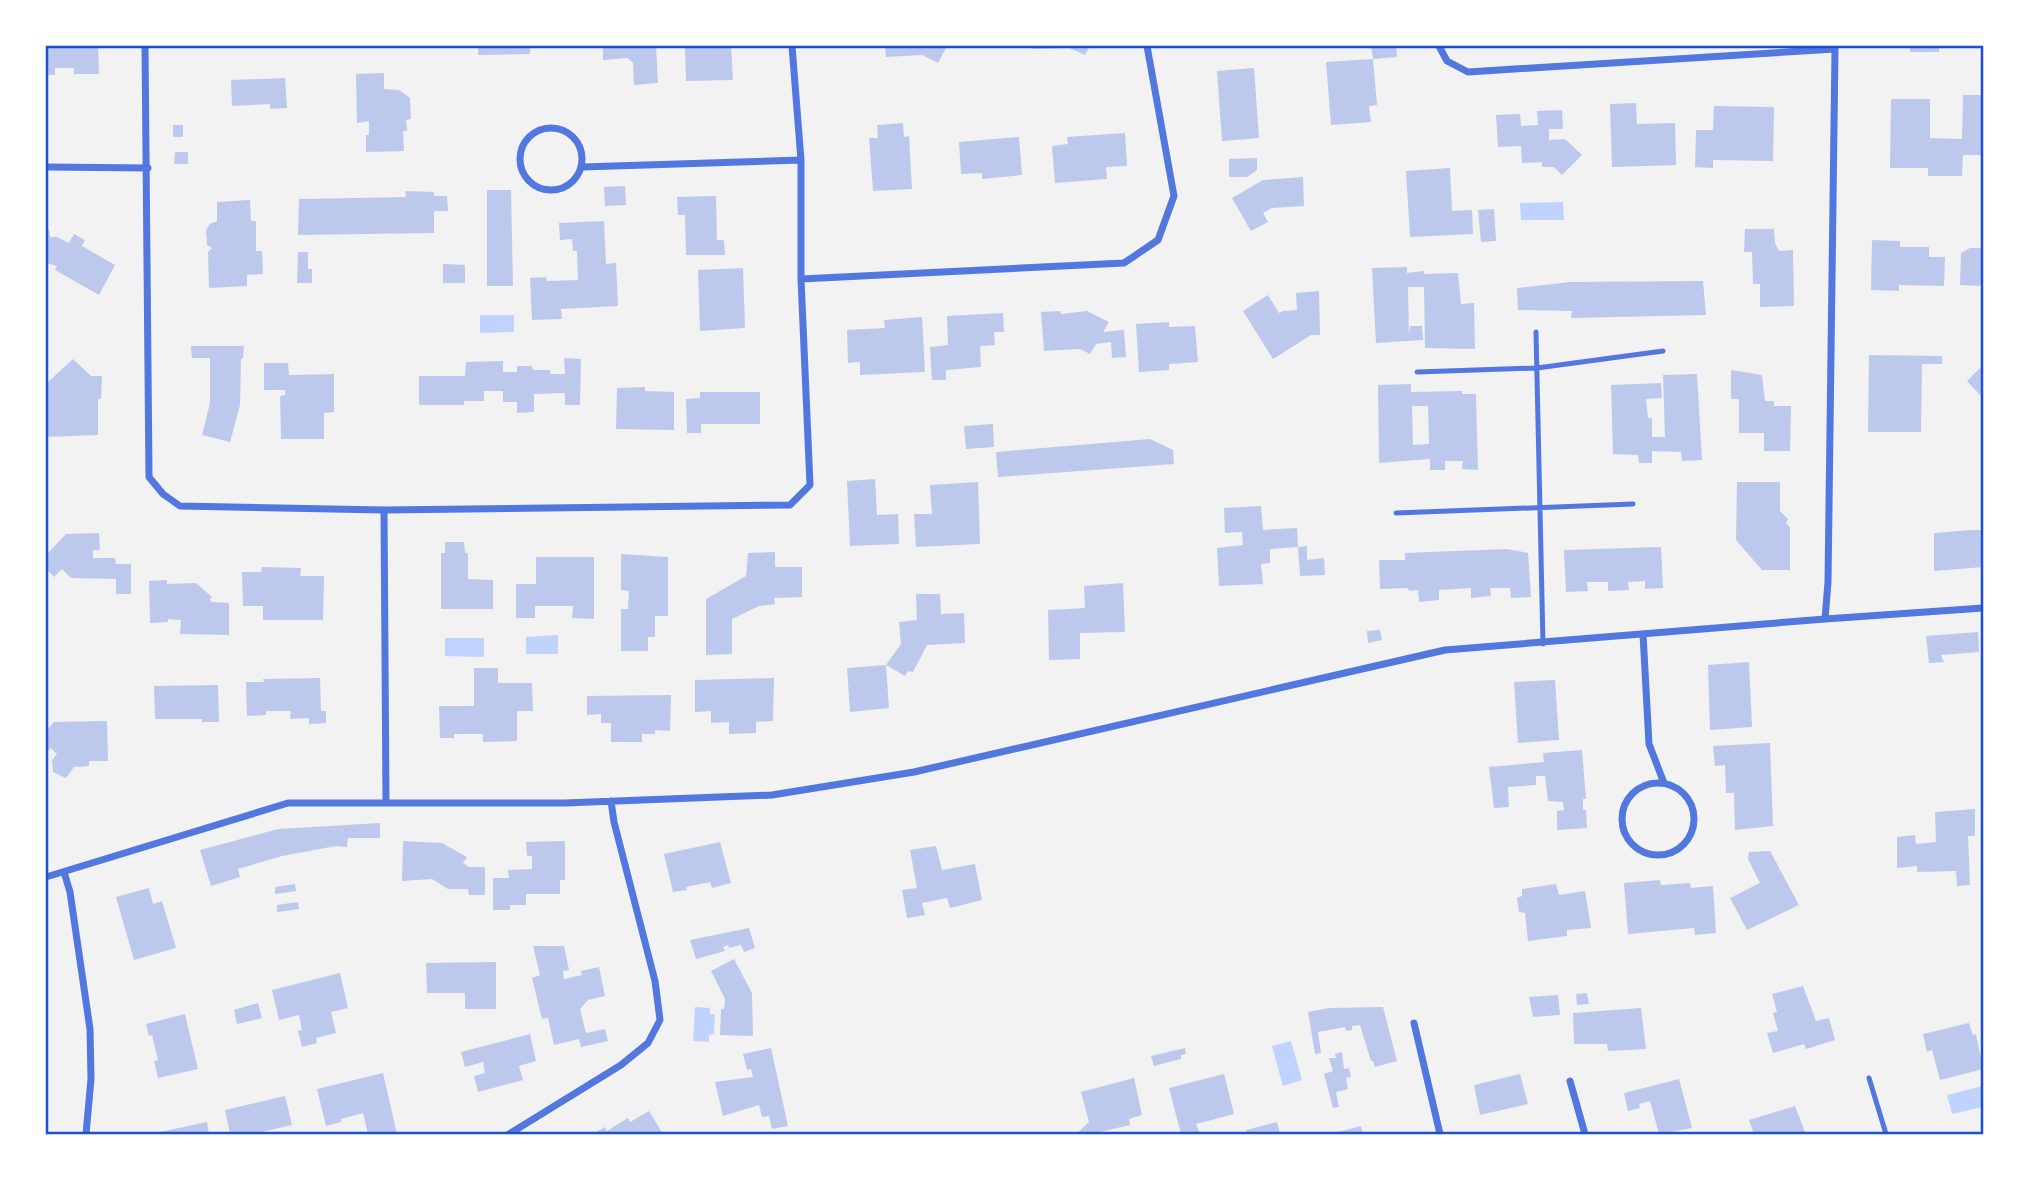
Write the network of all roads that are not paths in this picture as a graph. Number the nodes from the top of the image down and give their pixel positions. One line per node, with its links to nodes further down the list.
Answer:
1 (145, 46): 9 (street)
2 (792, 46): 6 (street)
3 (1147, 46): 10 (street)
4 (1439, 46): 5 (street)
5 (1835, 47): 20 (street)
6 (801, 160): 8 (street); 10 (street)
7 (46, 167): 9 (street)
8 (582, 167): 8 (street)
9 (148, 168): 17 (street)
10 (801, 279): 17 (street)
11 (1536, 332): 13 (lane)
12 (1663, 351): 13 (lane)
13 (1537, 368): 14 (lane); 16 (lane)
14 (1417, 372)
15 (1633, 504): 16 (lane)
16 (1540, 506): 18 (lane); 22 (lane)
17 (384, 510): 25 (street)
18 (1396, 513)
19 (1983, 608): 20 (street)
20 (1825, 619): 21 (street)
21 (1643, 634): 22 (street); 23 (street)
22 (1543, 644): 24 (street)
23 (1664, 783): 23 (street)
24 (611, 801): 25 (street); 32 (street)
25 (386, 802): 26 (street)
26 (64, 872): 27 (street); 31 (street)
27 (46, 877)
28 (1414, 1023): 33 (street)
29 (1870, 1078): 35 (lane)
30 (1570, 1081): 34 (street)
31 (86, 1135)
32 (509, 1135)
33 (1440, 1135)
34 (1585, 1135)
35 (1886, 1135)

